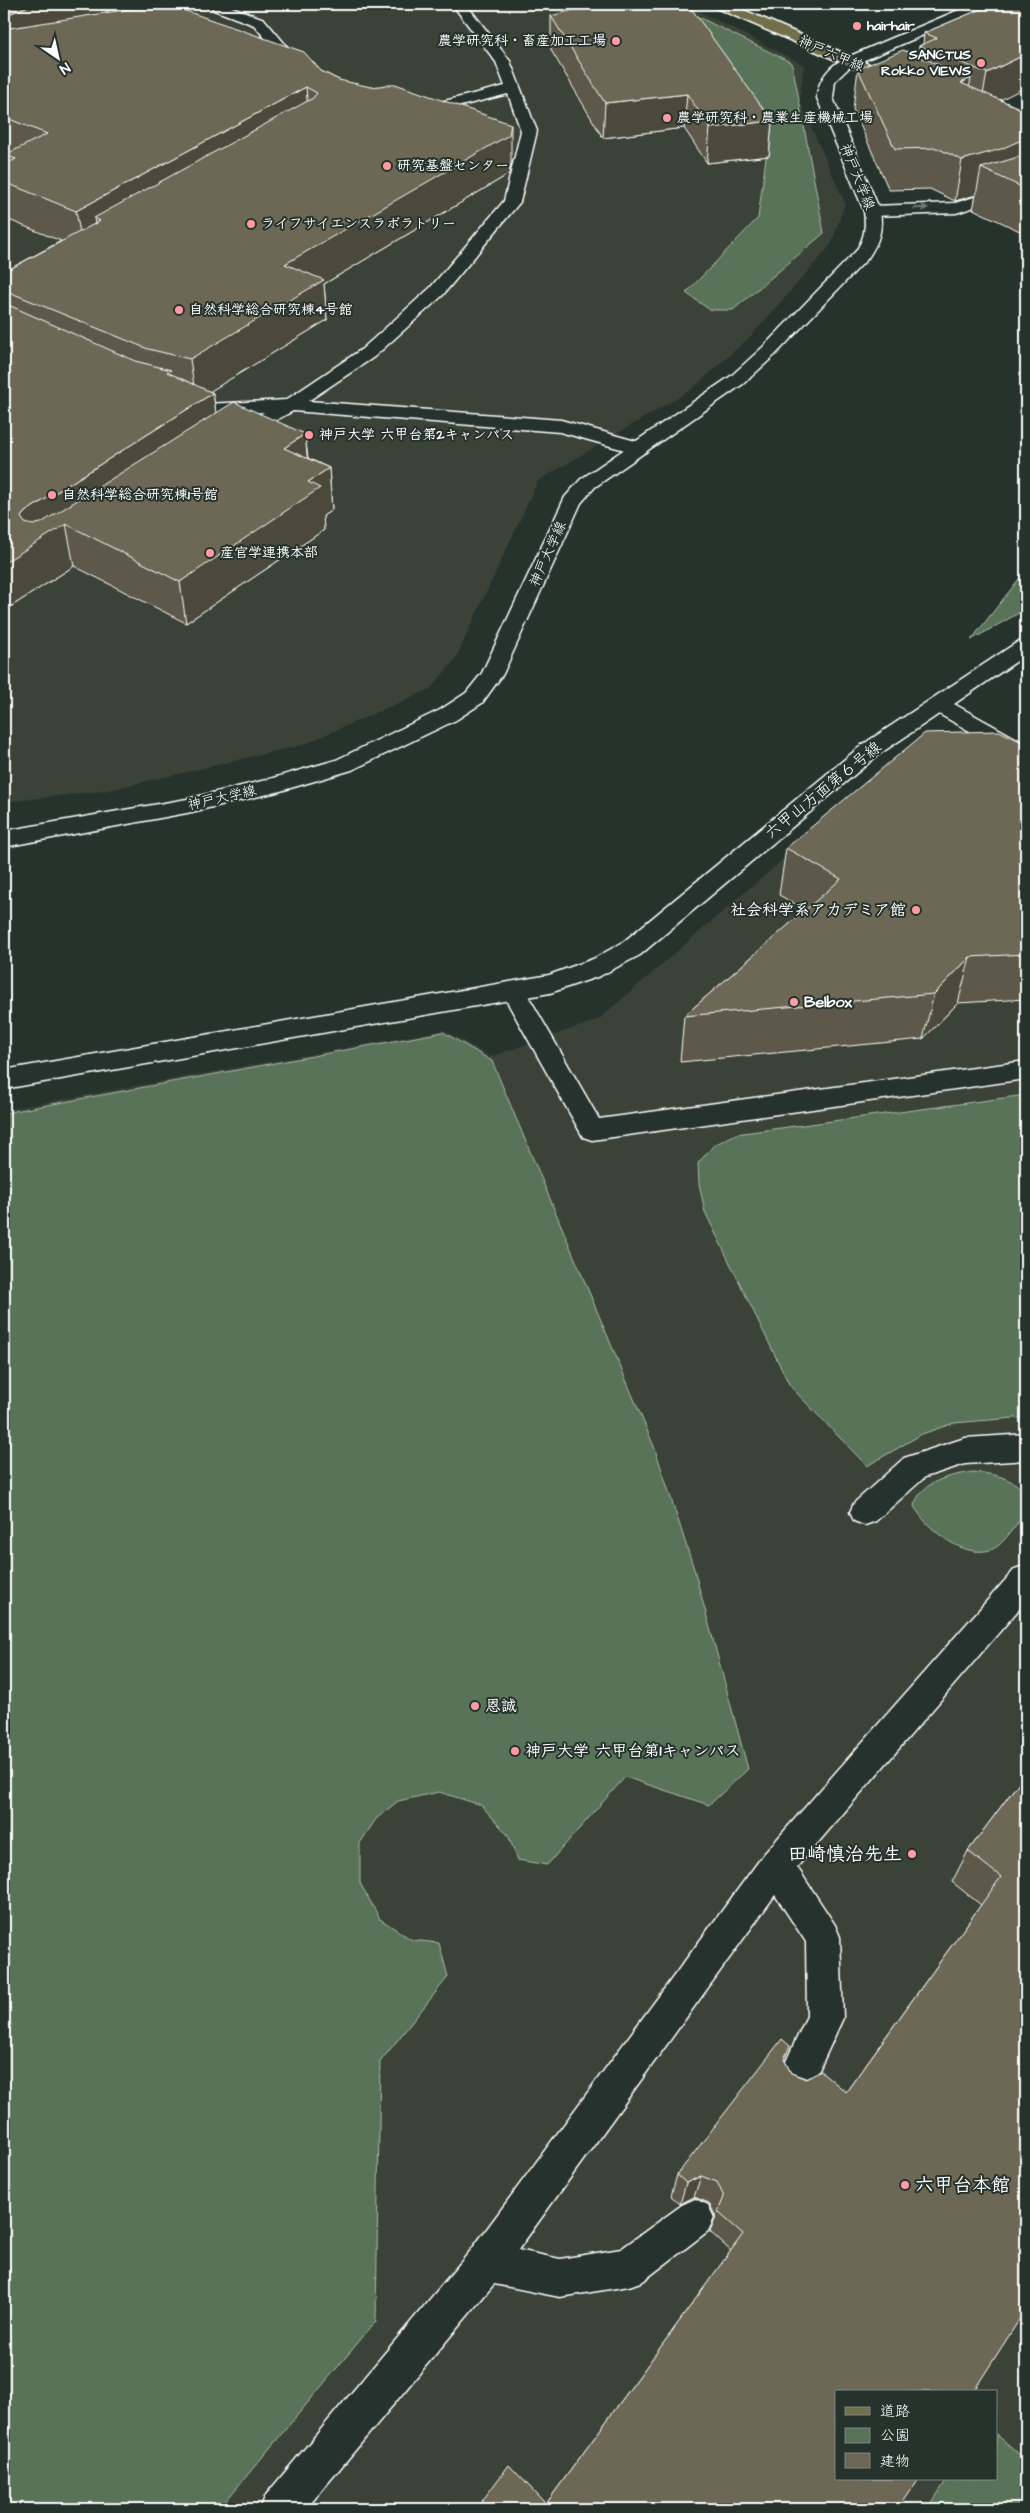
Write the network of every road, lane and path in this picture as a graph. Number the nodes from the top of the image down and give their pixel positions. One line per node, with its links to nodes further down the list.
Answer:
1 (459, 4): 8 (street)
2 (719, 4): 5 (main road, 神戸六甲線)
3 (984, 4): 5 (street, 神戸大学線)
4 (219, 7): 6 (street)
5 (848, 62): 7 (main road, 神戸六甲線); 11 (street, 神戸大学線)
6 (310, 82)
7 (909, 86)
8 (513, 88): 9 (street); 13 (street)
9 (401, 114)
10 (1026, 181): 11 (street, one-way to 10)
11 (872, 211): 15 (street, 神戸大学線)
12 (164, 400): 13 (street)
13 (290, 405): 14 (street); 15 (street)
14 (220, 444)
15 (640, 448): 19 (street, 神戸大学線)
16 (1026, 646): 17 (street, 六甲山方面第６号線)
17 (938, 704): 18 (street); 20 (street, 六甲山方面第６号線)
18 (1026, 753)
19 (4, 839)
20 (513, 990): 21 (street); 22 (street)
21 (1026, 1070)
22 (4, 1080)
23 (1026, 1447): 24 (street)
24 (865, 1512)
25 (1026, 1579): 26 (street)
26 (776, 1866): 27 (street); 29 (street)
27 (794, 2083)
28 (695, 2218): 29 (street)
29 (486, 2263): 30 (street)
30 (280, 2509)

